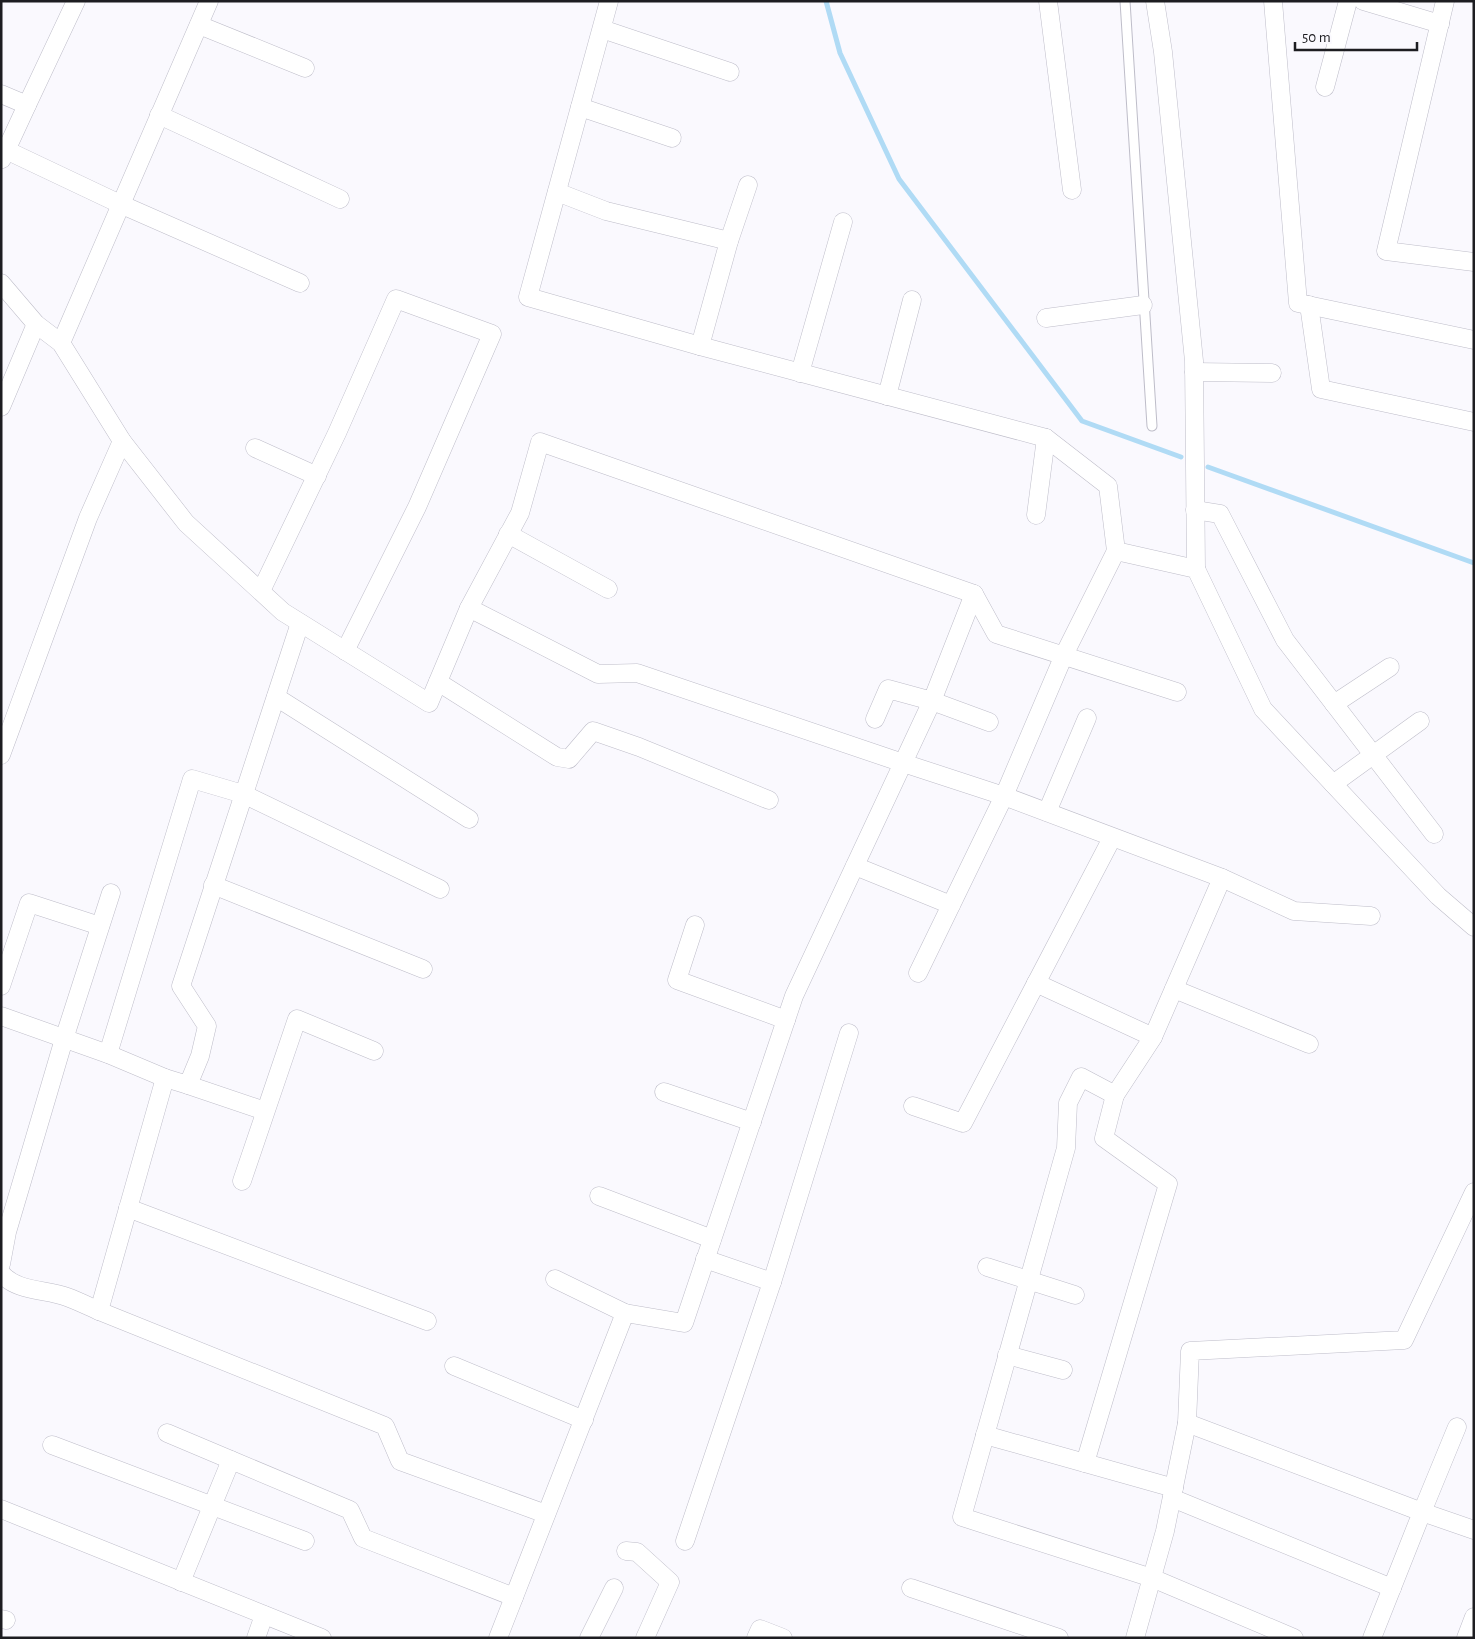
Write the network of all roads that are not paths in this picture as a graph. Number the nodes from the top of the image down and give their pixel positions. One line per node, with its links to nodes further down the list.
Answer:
1 (76, 1): 18 (street)
2 (210, 1): 12 (street)
3 (609, 1): 13 (street)
4 (1048, 1): 24 (street)
5 (1125, 1): 34 (lane)
6 (1156, 1): 40 (street)
7 (1273, 1): 35 (street)
8 (1348, 1): 16 (street)
9 (1363, 1): 11 (street)
10 (1445, 1): 11 (street)
11 (1440, 24): 30 (street)
12 (199, 25): 14 (street); 20 (street)
13 (602, 29): 15 (street); 19 (street)
14 (305, 68)
15 (730, 72)
16 (1325, 87)
17 (1, 94): 18 (street)
18 (27, 105): 22 (street)
19 (580, 107): 21 (street); 25 (street)
20 (159, 115): 26 (street); 27 (street)
21 (672, 138)
22 (4, 156): 27 (street)
23 (748, 186): 29 (street)
24 (1072, 190)
25 (557, 192): 29 (street); 39 (street)
26 (340, 199)
27 (120, 204): 32 (street); 37 (street)
28 (843, 222): 41 (street)
29 (729, 240): 39 (street)
30 (1474, 262)
31 (1, 283): 37 (street)
32 (300, 283)
33 (912, 300): 43 (street)
34 (1143, 305): 36 (street); 46 (lane)
35 (1309, 305): 38 (street); 45 (street)
36 (1046, 318)
37 (48, 333): 44 (street); 48 (street)
38 (1474, 340)
39 (700, 346): 41 (street)
40 (1194, 372): 42 (street); 51 (street)
41 (800, 373): 43 (street)
42 (1272, 373)
43 (887, 396): 47 (street)
44 (1, 407)
45 (1474, 422)
46 (1152, 426)
47 (1046, 438): 52 (street); 54 (street)
48 (122, 441): 57 (street); 73 (street)
49 (255, 448): 50 (street)
50 (317, 476): 57 (street); 61 (street)
51 (1195, 510): 55 (street); 68 (street)
52 (1036, 515)
53 (508, 534): 56 (street); 58 (street); 59 (street)
54 (1116, 551): 55 (street); 62 (street)
55 (1196, 569): 76 (street)
56 (608, 589)
57 (261, 592): 60 (street)
58 (974, 594): 62 (street); 67 (street)
59 (469, 608): 64 (street); 75 (street)
60 (300, 623): 61 (street); 66 (street)
61 (345, 651): 64 (street)
62 (1064, 654): 65 (street); 78 (street)
63 (1390, 667): 68 (street)
64 (438, 682): 79 (street)
65 (1178, 692)
66 (276, 697): 77 (street); 81 (street)
67 (932, 701): 70 (street); 72 (street); 75 (street)
68 (1334, 704): 74 (street)
69 (1088, 718): 80 (street)
70 (875, 719)
71 (1420, 721): 74 (street)
72 (989, 722)
73 (1, 755)
74 (1373, 755): 76 (street); 82 (street)
75 (903, 763): 78 (street); 84 (street)
76 (1333, 784): 93 (street)
77 (243, 794): 86 (street); 87 (street); 106 (street)
78 (1004, 796): 80 (street); 89 (street)
79 (770, 800)
80 (1047, 812): 83 (street)
81 (469, 819)
82 (1434, 834)
83 (1112, 838): 85 (street); 96 (street)
84 (855, 866): 89 (street); 100 (street)
85 (1222, 878): 90 (street); 98 (street)
86 (214, 885): 94 (street); 108 (street)
87 (440, 890)
88 (111, 893): 91 (street)
89 (951, 905): 95 (street)
90 (1370, 916)
91 (100, 926): 97 (street); 103 (street)
92 (695, 926): 100 (street)
93 (1474, 927)
94 (423, 969)
95 (918, 973)
96 (1036, 983): 102 (street); 111 (street)
97 (1, 986)
98 (1174, 989): 102 (street); 104 (street)
99 (1, 1016): 103 (street)
100 (786, 1020): 113 (street)
101 (850, 1033): 125 (street)
102 (1153, 1037): 110 (street)
103 (64, 1039): 106 (street); 120 (street)
104 (1309, 1044)
105 (374, 1051): 112 (street)
106 (108, 1054): 107 (street)
107 (165, 1078): 108 (street); 117 (street)
108 (188, 1085): 112 (street)
109 (664, 1092): 113 (street)
110 (1115, 1095): 124 (street); 140 (street)
111 (913, 1106)
112 (265, 1111): 114 (street)
113 (752, 1122): 118 (street)
114 (242, 1180)
115 (599, 1196): 118 (street)
116 (1472, 1198): 134 (street)
117 (128, 1208): 127 (street); 129 (street)
118 (712, 1239): 119 (street)
119 (706, 1259): 125 (street); 128 (street)
120 (1, 1264)
121 (987, 1267): 124 (street)
122 (1, 1273): 127 (street)
123 (555, 1279): 128 (street)
124 (1029, 1280): 126 (street); 130 (street)
125 (772, 1282): 148 (street)
126 (1075, 1295)
127 (99, 1311): 145 (street)
128 (625, 1313): 133 (street)
129 (427, 1321)
130 (1007, 1356): 132 (street); 137 (street)
131 (454, 1366): 133 (street)
132 (1063, 1370)
133 (584, 1420): 145 (street)
134 (1187, 1423): 141 (street); 144 (street)
135 (1458, 1428): 144 (street)
136 (167, 1433): 139 (street)
137 (985, 1435): 140 (street); 150 (street)
138 (52, 1445): 142 (street)
139 (231, 1460): 142 (street); 155 (street)
140 (1085, 1463): 141 (street)
141 (1173, 1493): 150 (street); 154 (street)
142 (212, 1506): 147 (street); 151 (street)
143 (1, 1509): 151 (street)
144 (1422, 1512): 146 (street); 154 (street)
145 (546, 1514): 155 (street)
146 (1474, 1530)
147 (305, 1541)
148 (685, 1541)
149 (626, 1551): 163 (street)
150 (1152, 1578): 158 (street); 167 (street)
151 (181, 1582): 156 (street)
152 (614, 1588): 162 (street)
153 (911, 1588): 166 (street)
154 (1392, 1588): 169 (street)
155 (514, 1597): 161 (street)
156 (264, 1615): 159 (street); 160 (street)
157 (1474, 1617): 170 (street)
158 (1269, 1633): 168 (street)
159 (256, 1638)
160 (322, 1638)
161 (498, 1638)
162 (590, 1638)
163 (645, 1638)
164 (756, 1638): 165 (street)
165 (783, 1638)
166 (1058, 1638)
167 (1135, 1638)
168 (1294, 1638)
169 (1372, 1638)
170 (1466, 1638)

